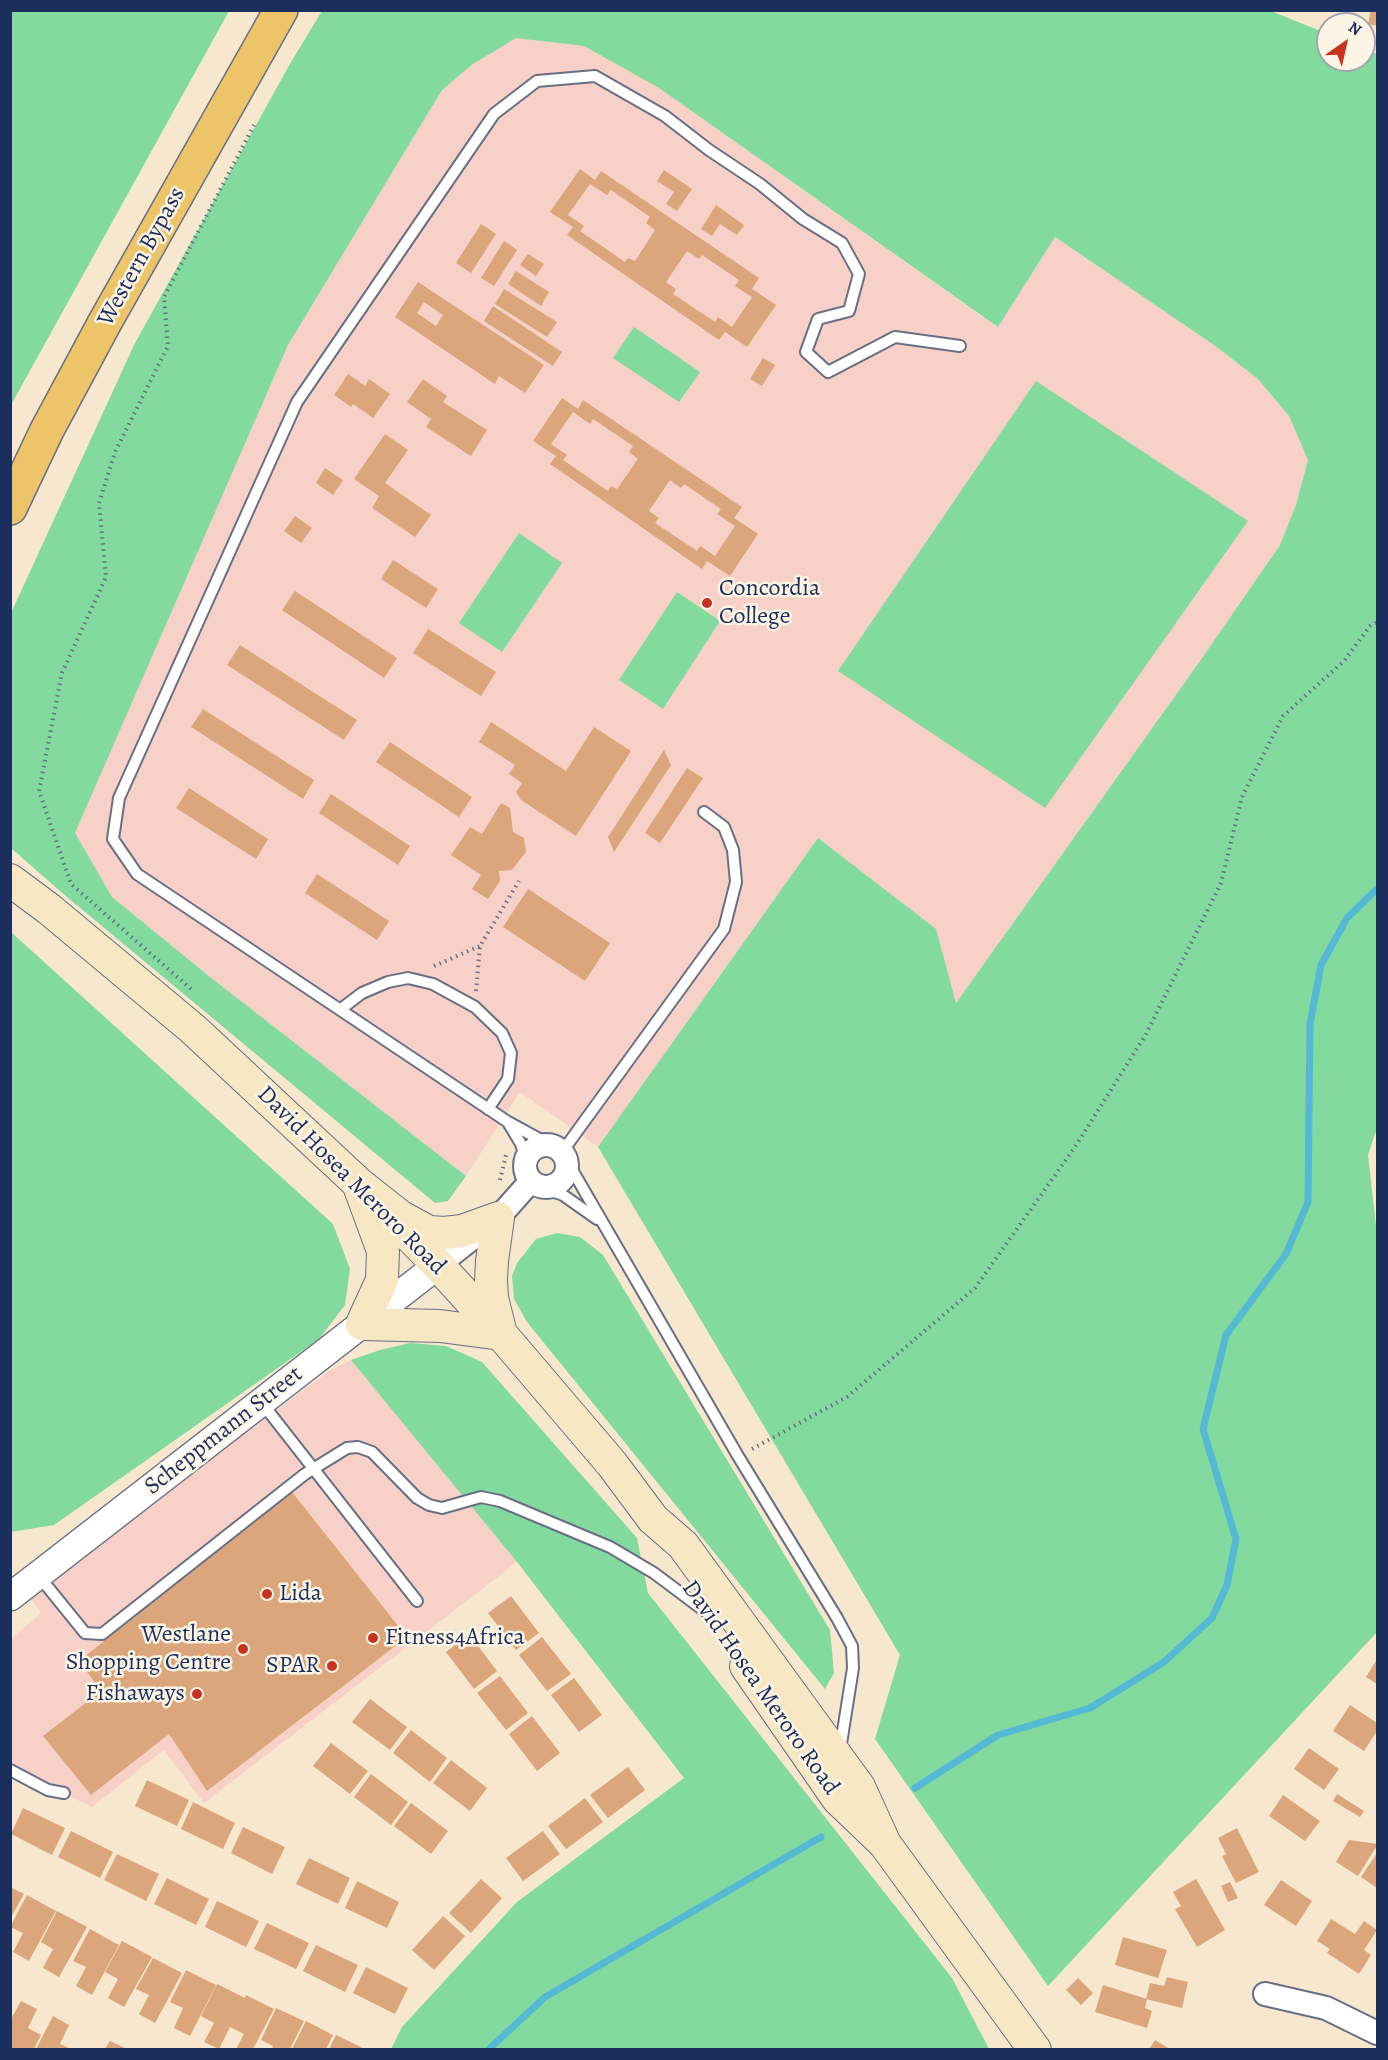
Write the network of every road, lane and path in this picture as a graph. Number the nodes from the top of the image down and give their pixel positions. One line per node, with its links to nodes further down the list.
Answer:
1 (281, 10): 4 (highway, Western Bypass)
2 (254, 125): 11 (path)
3 (960, 346): 13 (lane)
4 (10, 508)
5 (1377, 622): 26 (path)
6 (704, 812): 16 (lane)
7 (10, 880): 18 (main road, David Hosea Meroro Road)
8 (519, 881): 9 (path)
9 (480, 946): 10 (path); 12 (path)
10 (408, 978): 12 (lane); 13 (lane)
11 (192, 990)
12 (475, 1006): 14 (lane)
13 (341, 1009): 14 (lane)
14 (488, 1108): 15 (lane)
15 (507, 1122): 16 (lane); 17 (lane); 19 (path)
16 (560, 1153): 17 (street); 17 (street); 21 (lane)
17 (533, 1176): 20 (street); 21 (lane)
18 (358, 1183): 20 (main road); 22 (main road, David Hosea Meroro Road); 23 (main road)
19 (498, 1183)
20 (498, 1218): 22 (street); 24 (main road)
21 (602, 1223): 26 (lane)
22 (438, 1265): 23 (street, Scheppmann Street); 24 (main road, David Hosea Meroro Road)
23 (362, 1323): 24 (main road); 25 (street, Scheppmann Street)
24 (501, 1334): 28 (main road, David Hosea Meroro Road)
25 (262, 1402): 27 (lane); 29 (street, Scheppmann Street)
26 (738, 1456): 33 (lane)
27 (312, 1469): 29 (lane); 31 (lane); 32 (lane)
28 (653, 1519): 32 (main road, David Hosea Meroro Road); 33 (main road, David Hosea Meroro Road)
29 (38, 1575): 30 (street, Scheppmann Street)
30 (10, 1597)
31 (417, 1601)
32 (710, 1616): 36 (main road, David Hosea Meroro Road)
33 (838, 1756): 36 (main road, David Hosea Meroro Road)
34 (10, 1770): 35 (lane)
35 (63, 1793)
36 (885, 1844): 39 (main road, David Hosea Meroro Road)
37 (1265, 1994): 38 (street)
38 (1377, 2035)
39 (1035, 2049)

